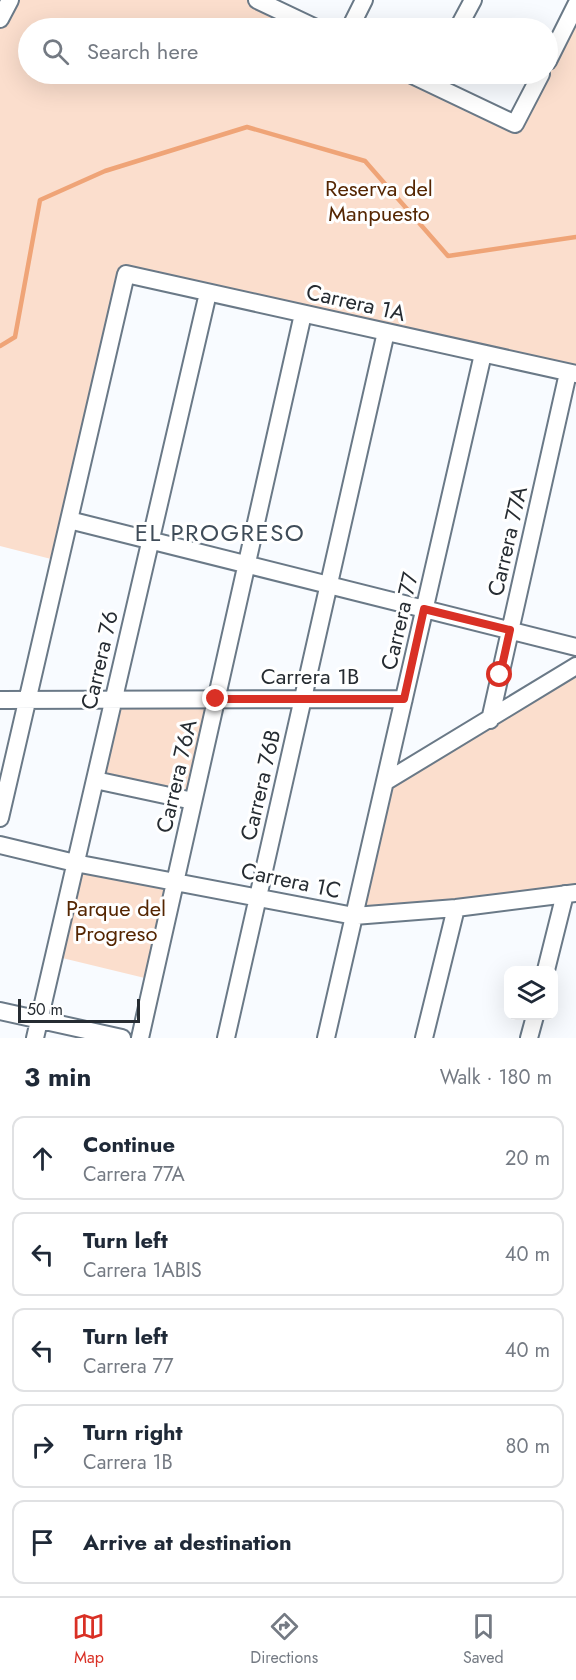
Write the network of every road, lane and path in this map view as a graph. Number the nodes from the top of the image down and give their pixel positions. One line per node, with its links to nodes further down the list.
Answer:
1 (364, 0): 6 (street)
2 (473, 0): 7 (street)
3 (262, 1): 5 (street)
4 (576, 5): 8 (street)
5 (296, 18)
6 (355, 18)
7 (463, 18)
8 (558, 40)
9 (443, 84): 10 (street)
10 (536, 84)
11 (208, 293): 12 (street, Carrera 1A); 16 (street, Carrera 1A); 17 (street, Carrera 76)
12 (303, 314): 13 (street, Carrera 1A); 18 (street, Carrera 76A)
13 (386, 332): 14 (street, Carrera 1A); 19 (street, Carrera 76B)
14 (483, 354): 15 (street, Carrera 1A); 20 (street, Carrera 77)
15 (572, 374): 21 (street, Carrera 77A)
16 (69, 520): 17 (street); 29 (street)
17 (151, 540): 18 (street); 24 (street, Carrera 76)
18 (247, 564): 19 (street); 25 (street, Carrera 76A)
19 (329, 585): 20 (street); 26 (street, Carrera 76B)
20 (424, 609): 21 (street); 27 (street, Carrera 77)
21 (510, 630): 22 (street); 30 (street, Carrera 77A)
22 (576, 647)
23 (576, 666): 30 (street)
24 (113, 699): 25 (street, Carrera 1B); 29 (street, Carrera 1B); 31 (street, Carrera 76)
25 (216, 699): 26 (street, Carrera 1B); 33 (street, Carrera 76A)
26 (303, 699): 27 (street, Carrera 1B); 39 (street, Carrera 76B)
27 (404, 699): 32 (street, Carrera 77)
28 (0, 700): 29 (street, Carrera 1B)
29 (27, 700): 34 (street)
30 (490, 720): 32 (street)
31 (95, 780): 33 (street); 36 (street, Carrera 76)
32 (385, 782): 41 (street, Carrera 77)
33 (193, 801): 37 (street, Carrera 76A)
34 (0, 818)
35 (0, 845): 36 (street, Carrera 1C)
36 (75, 863): 37 (street, Carrera 1C); 44 (street, Carrera 76)
37 (175, 880): 39 (street, Carrera 1C); 48 (street, Carrera 76A)
38 (571, 893): 40 (street, Carrera 1C); 42 (street)
39 (258, 895): 41 (street, Carrera 1C); 49 (street, Carrera 76B)
40 (456, 908): 41 (street, Carrera 1C); 51 (street)
41 (354, 916): 50 (street, Carrera 77)
42 (547, 966)
43 (0, 1011): 44 (street)
44 (39, 1018): 46 (street, Carrera 76); 47 (street)
45 (534, 1020): 52 (street)
46 (34, 1038)
47 (122, 1038)
48 (140, 1038)
49 (226, 1038)
50 (326, 1038)
51 (424, 1038)
52 (529, 1038)

